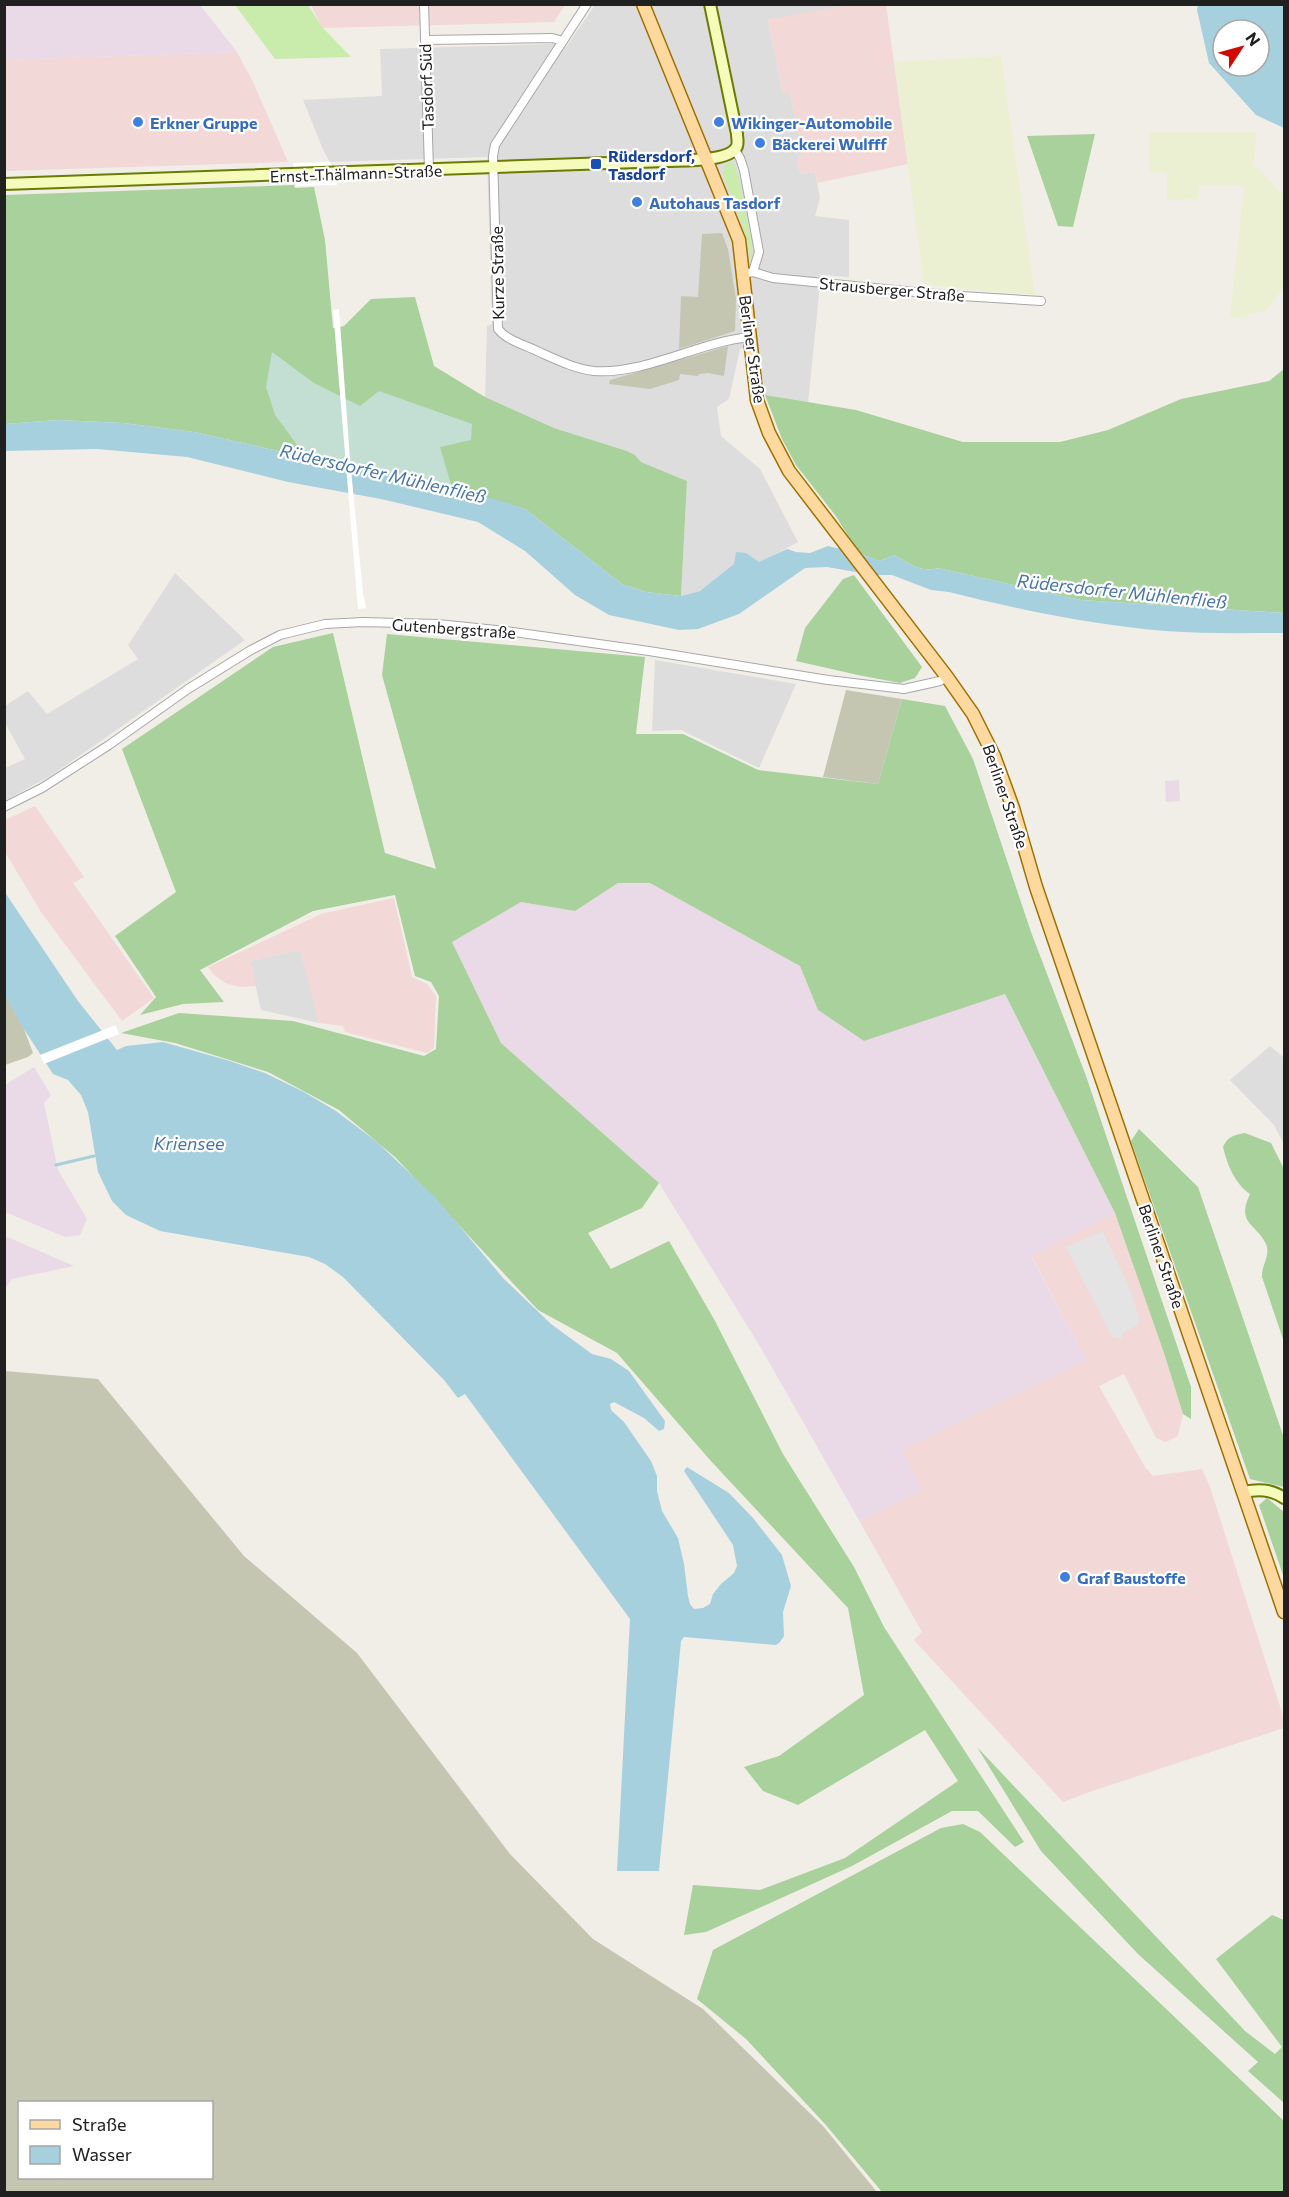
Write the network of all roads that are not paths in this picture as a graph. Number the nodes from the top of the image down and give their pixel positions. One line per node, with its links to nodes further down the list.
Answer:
1 (424, 4): 5 (street, Tasdorf Süd)
2 (587, 4): 6 (street)
3 (643, 4): 8 (main road, Berliner Straße)
4 (710, 4): 7 (main road)
5 (425, 40): 6 (street); 10 (street, Tasdorf Süd)
6 (563, 41): 9 (street)
7 (735, 150): 8 (main road, Ernst-Thälmann-Straße); 12 (street)
8 (708, 159): 9 (main road, Ernst-Thälmann-Straße); 12 (main road, Berliner Straße)
9 (493, 168): 10 (main road, Ernst-Thälmann-Straße); 14 (street, Kurze Straße)
10 (429, 170): 11 (main road, Ernst-Thälmann-Straße)
11 (4, 184)
12 (748, 273): 13 (street, Strausberger Straße); 14 (main road, Berliner Straße)
13 (1041, 302)
14 (750, 337): 15 (main road, Berliner Straße)
15 (947, 677): 16 (street, Gutenbergstraße); 17 (main road, Berliner Straße)
16 (4, 807)
17 (1243, 1492): 18 (main road); 19 (main road, Berliner Straße)
18 (1284, 1497)
19 (1284, 1612)

